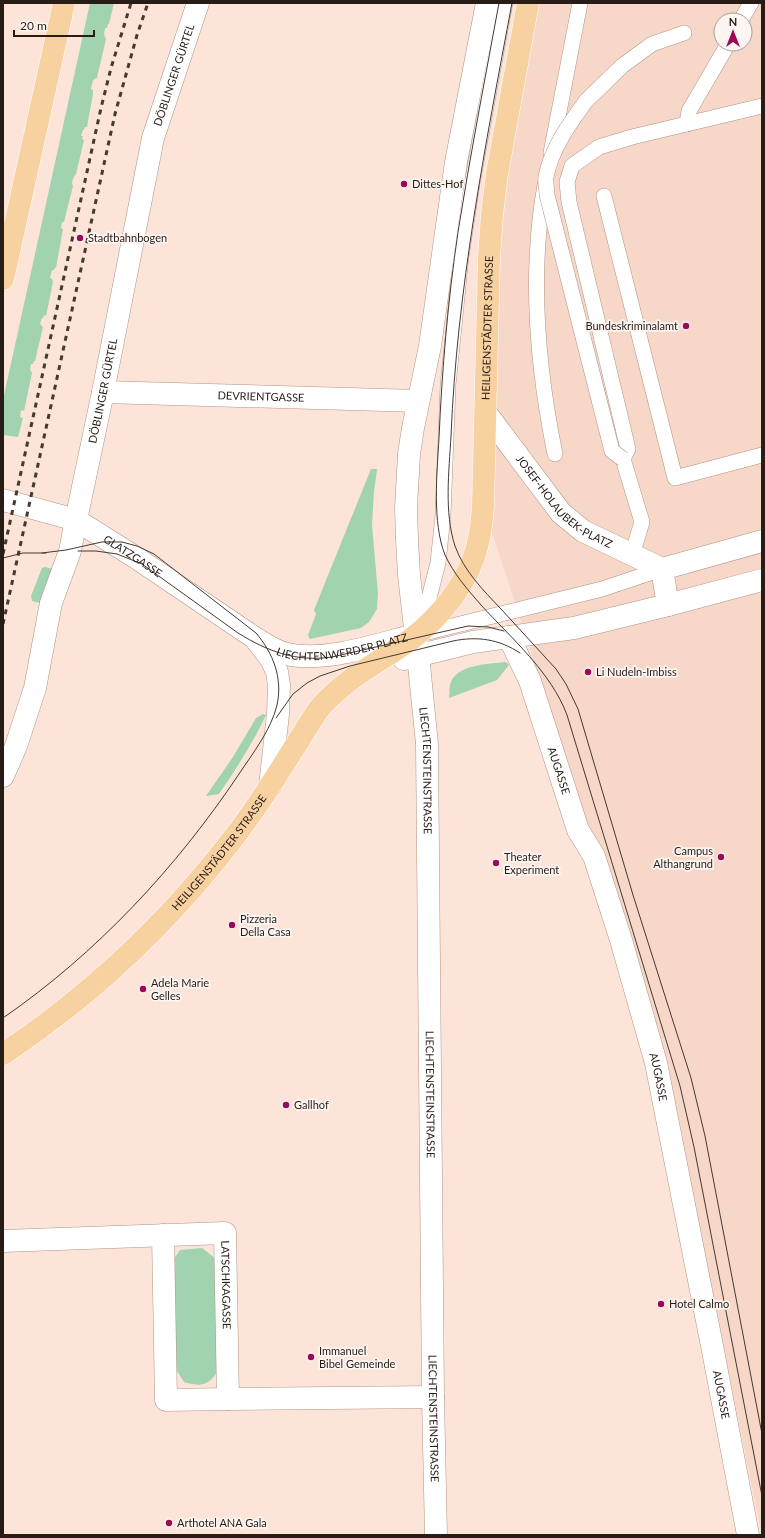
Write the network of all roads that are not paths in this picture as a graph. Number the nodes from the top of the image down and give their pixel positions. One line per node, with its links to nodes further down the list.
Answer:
1 (64, 3): 14 (main road)
2 (198, 3): 15 (street, DÖBLINGER GÜRTEL)
3 (487, 3): 16 (street)
4 (505, 3): 31 (lane)
5 (528, 3): 17 (main road, HEILIGENSTÄDTER STRASSE)
6 (580, 3): 18 (lane)
7 (751, 3): 8 (lane)
8 (746, 12)
9 (684, 33): 20 (lane, bridge)
10 (723, 52): 12 (lane)
11 (762, 106): 12 (lane)
12 (687, 124): 20 (lane)
13 (604, 196): 19 (lane)
14 (3, 279)
15 (103, 392): 16 (street, DEVRIENTGASSE); 22 (street, DÖBLINGER GÜRTEL)
16 (418, 401): 31 (street)
17 (486, 413): 24 (street, JOSEF-HOLAUBEK-PLATZ); 31 (main road, HEILIGENSTÄDTER STRASSE)
18 (556, 454)
19 (762, 454)
20 (624, 459): 24 (lane)
21 (3, 500): 22 (street, GLATZGASSE)
22 (76, 520): 29 (street, GLATZGASSE); 32 (street, DÖBLINGER GÜRTEL)
23 (762, 541): 25 (street)
24 (632, 555): 25 (street, JOSEF-HOLAUBEK-PLATZ)
25 (662, 569): 27 (street); 28 (lane)
26 (762, 580): 27 (street)
27 (668, 606): 30 (street, LIECHTENWERDER PLATZ)
28 (498, 615): 30 (lane); 31 (lane)
29 (252, 636): 31 (street, LIECHTENWERDER PLATZ); 33 (street)
30 (509, 637): 31 (street, LIECHTENWERDER PLATZ); 40 (street, AUGASSE)
31 (416, 645): 33 (main road, HEILIGENSTÄDTER STRASSE); 37 (street, LIECHTENSTEINSTRASSE)
32 (3, 776)
33 (270, 786): 34 (main road, HEILIGENSTÄDTER STRASSE)
34 (3, 1054)
35 (163, 1235): 36 (street, LATSCHKAGASSE); 38 (street); 38 (street, LATSCHKAGASSE)
36 (3, 1241)
37 (433, 1397): 38 (street); 39 (street, LIECHTENSTEINSTRASSE)
38 (228, 1399)
39 (436, 1535)
40 (748, 1535)

